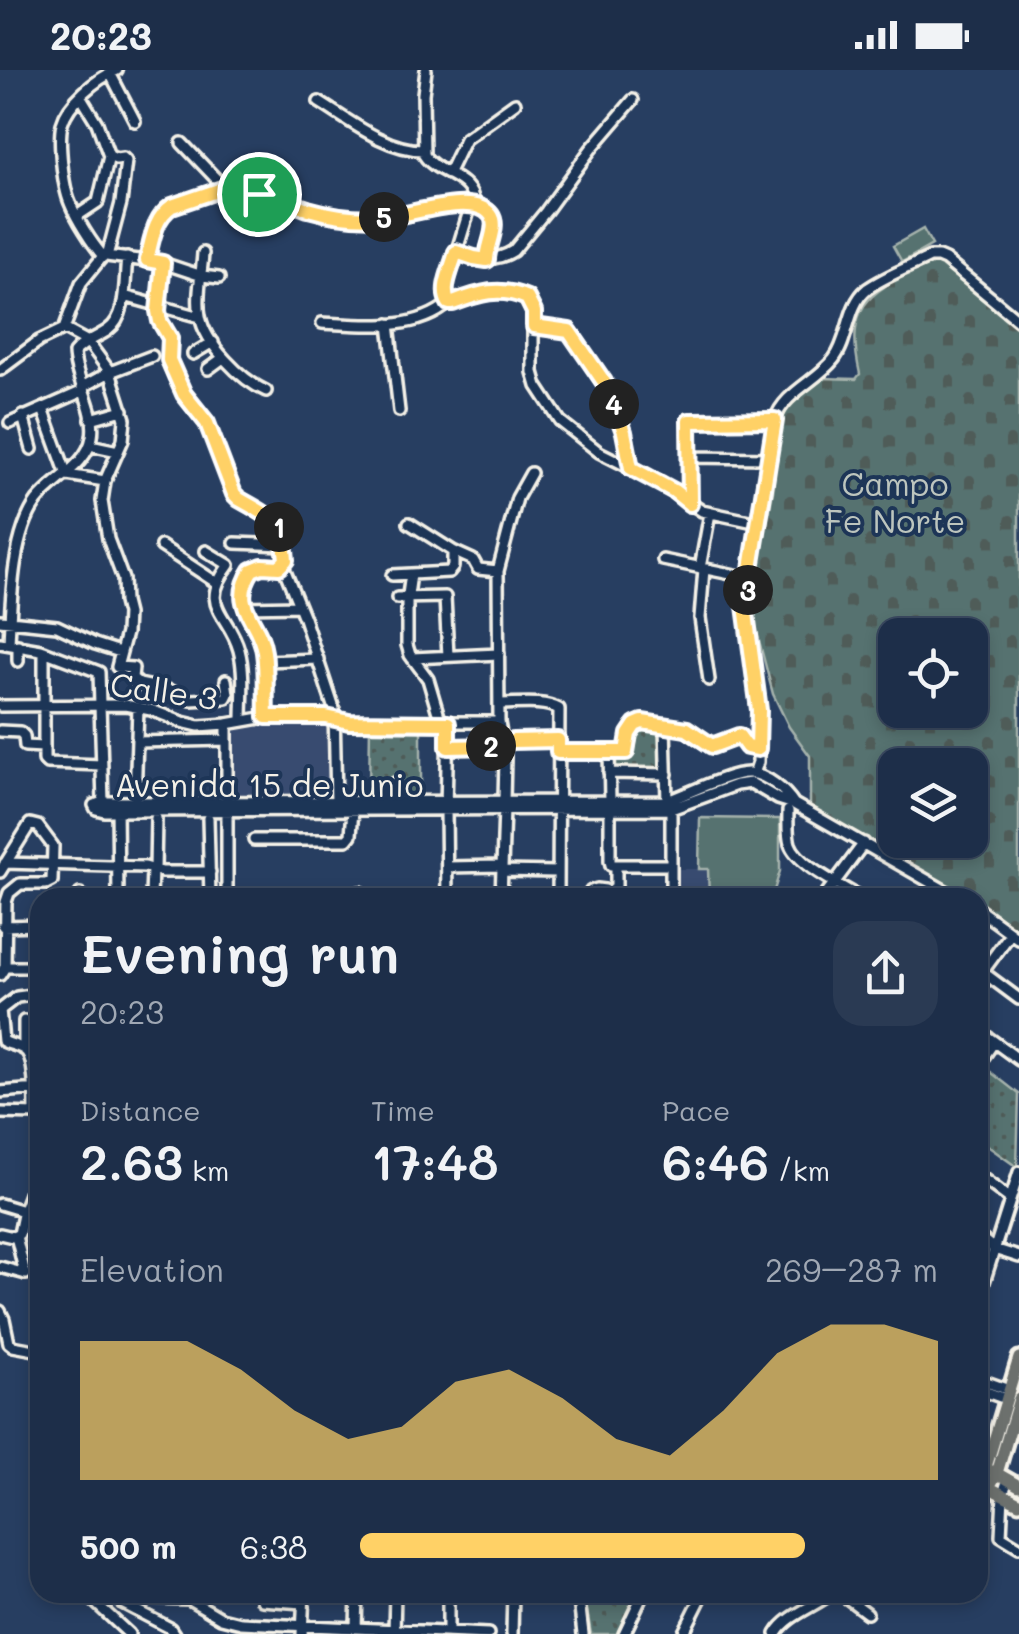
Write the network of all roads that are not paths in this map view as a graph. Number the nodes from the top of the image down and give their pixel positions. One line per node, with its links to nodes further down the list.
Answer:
1 (426, 70): 9 (street)
2 (114, 71): 3 (street); 7 (street)
3 (81, 97): 10 (street); 14 (street)
4 (633, 100): 20 (street)
5 (319, 102): 9 (street)
6 (515, 103): 11 (street)
7 (135, 121)
8 (182, 143): 12 (street)
9 (423, 150): 11 (street)
10 (108, 156): 14 (street); 17 (street)
11 (448, 174): 13 (street)
12 (225, 188): 13 (street); 19 (street)
13 (473, 204): 15 (street); 20 (street)
14 (78, 216): 17 (street)
15 (456, 252): 20 (street); 25 (street)
16 (203, 253): 22 (street)
17 (105, 256): 18 (street); 32 (street)
18 (127, 258): 19 (street); 24 (street)
19 (147, 260): 21 (street)
20 (487, 260)
21 (163, 263): 22 (street); 26 (street)
22 (202, 276): 23 (street); 27 (street)
23 (220, 278)
24 (124, 296): 26 (street); 33 (street)
25 (449, 303): 30 (street); 31 (street)
26 (158, 307): 27 (street); 66 (street)
27 (200, 316): 34 (street)
28 (1019, 321): 48 (street)
29 (322, 323): 30 (street)
30 (389, 324): 45 (street)
31 (534, 326): 55 (street); 55 (street)
32 (64, 329): 33 (street); 38 (street)
33 (88, 342): 40 (street); 41 (street)
34 (213, 342): 35 (street); 37 (street)
35 (193, 354)
36 (152, 356): 40 (street)
37 (224, 358): 39 (street); 42 (street)
38 (0, 370)
39 (208, 370)
40 (110, 372): 41 (street); 44 (street)
41 (82, 389): 43 (street); 47 (street)
42 (266, 391)
43 (44, 408): 46 (street); 57 (street)
44 (123, 410): 47 (street); 52 (street)
45 (399, 411)
46 (24, 416): 49 (street); 51 (street)
47 (91, 419): 50 (street)
48 (775, 420): 53 (street); 54 (street)
49 (10, 423)
50 (90, 445): 52 (street); 57 (street)
51 (32, 448)
52 (118, 451): 58 (street)
53 (689, 457): 54 (street); 59 (street)
54 (770, 458): 62 (street)
55 (631, 468): 59 (street)
56 (530, 473): 73 (street)
57 (67, 475): 58 (street); 81 (street)
58 (105, 481): 84 (street)
59 (690, 504): 60 (street)
60 (710, 513): 62 (street); 71 (street)
61 (409, 522): 67 (street)
62 (759, 523): 76 (street)
63 (235, 543): 64 (street)
64 (250, 544): 66 (street); 72 (street)
65 (161, 546): 77 (street)
66 (284, 546): 70 (street)
67 (453, 550): 73 (street); 74 (street)
68 (206, 551): 77 (street)
69 (663, 560): 71 (street)
70 (279, 567): 72 (street); 79 (street)
71 (702, 568): 76 (street); 92 (street)
72 (252, 570): 80 (street)
73 (498, 571): 85 (street)
74 (411, 574): 75 (street); 78 (street)
75 (392, 575)
76 (750, 578): 112 (street)
77 (216, 583): 100 (street)
78 (402, 598): 86 (street); 87 (street)
79 (299, 606): 80 (street); 88 (street)
80 (244, 607): 90 (street)
81 (5, 620): 82 (street); 84 (street)
82 (9, 644): 83 (street); 89 (street)
83 (44, 651): 95 (street); 96 (street)
84 (120, 652): 91 (street)
85 (499, 654): 86 (street); 93 (street)
86 (448, 656): 87 (street)
87 (412, 658): 102 (street)
88 (318, 659): 90 (street); 99 (street)
89 (18, 661)
90 (264, 661): 98 (street)
91 (226, 680)
92 (709, 680)
93 (499, 704): 101 (street); 107 (street)
94 (0, 706): 95 (street, Calle 3)
95 (44, 706): 96 (street, Calle 3); 110 (street)
96 (100, 706): 97 (street, Calle 3); 115 (street)
97 (138, 707): 103 (street, Calle 3); 108 (street)
98 (266, 717): 99 (street, Calle 3); 100 (street, Calle 3)
99 (336, 720): 102 (street, Calle 3); 122 (street)
100 (242, 722): 103 (street, Calle 3)
101 (499, 722): 102 (street, Calle 3); 109 (street)
102 (445, 723): 111 (street)
103 (227, 724): 106 (street)
104 (666, 725): 112 (street); 114 (street); 117 (street)
105 (0, 731): 110 (street)
106 (227, 740): 108 (street); 128 (street)
107 (558, 740): 109 (street); 113 (street)
108 (136, 742): 121 (street)
109 (503, 743): 111 (street); 126 (street)
110 (43, 747): 115 (street)
111 (448, 747): 125 (street)
112 (758, 749): 118 (street)
113 (558, 752): 114 (street); 123 (street)
114 (610, 752): 116 (street)
115 (102, 765): 129 (street, Avenida 15 de Junio)
116 (610, 773): 117 (street); 124 (street)
117 (667, 774): 127 (street)
118 (754, 774): 127 (street, Avenida 15 de Junio); 130 (street, Avenida 15 de Junio)
119 (394, 783): 120 (street)
120 (395, 795)
121 (135, 802): 128 (street, Avenida 15 de Junio); 129 (street, Avenida 15 de Junio)
122 (336, 802): 125 (street, Avenida 15 de Junio); 128 (street, Avenida 15 de Junio)
123 (557, 804): 124 (street, Avenida 15 de Junio); 126 (street, Avenida 15 de Junio); 146 (street)
124 (610, 804): 127 (street, Avenida 15 de Junio); 139 (street)
125 (446, 805): 126 (street, Avenida 15 de Junio); 131 (street, Avenida 15 de Junio); 141 (street)
126 (504, 805): 144 (street)
127 (669, 805): 130 (street, Avenida 15 de Junio); 137 (street)
128 (226, 806): 129 (street, Avenida 15 de Junio); 131 (street, Avenida 15 de Junio); 152 (street)
129 (117, 807): 140 (street)
130 (791, 807): 135 (street, Avenida 15 de Junio); 147 (street)
131 (353, 810): 134 (street)
132 (156, 818): 143 (street)
133 (208, 818): 145 (street)
134 (254, 840)
135 (864, 842): 147 (street); 160 (street, Avenida 15 de Junio)
136 (24, 864): 138 (street); 142 (street); 148 (street)
137 (671, 865): 139 (street); 157 (street)
138 (54, 866): 140 (street); 142 (street); 148 (street)
139 (616, 866): 156 (street)
140 (117, 867): 143 (street); 149 (street)
141 (447, 867): 144 (street); 153 (street)
142 (3, 868)
143 (154, 869): 145 (street); 150 (street)
144 (502, 869): 146 (street); 154 (street)
145 (210, 872): 151 (street)
146 (558, 872): 155 (street)
147 (834, 882): 158 (street); 159 (street)
148 (23, 883): 163 (street)
149 (118, 888)
150 (152, 888)
151 (210, 888)
152 (226, 888)
153 (447, 888)
154 (501, 888)
155 (558, 888)
156 (615, 888)
157 (671, 888)
158 (830, 888)
159 (844, 888)
160 (941, 888)
161 (988, 916): 164 (street)
162 (30, 925): 163 (street)
163 (2, 926): 167 (street)
164 (1015, 936): 165 (street)
165 (988, 964)
166 (30, 968): 167 (street)
167 (2, 971)
168 (988, 979): 170 (street)
169 (30, 995): 171 (street)
170 (1019, 999)
171 (0, 1010): 176 (street)
172 (24, 1021): 176 (street)
173 (988, 1038): 174 (street)
174 (994, 1042): 177 (street); 179 (street)
175 (30, 1046): 176 (street)
176 (24, 1049): 178 (street)
177 (988, 1051)
178 (30, 1059)
179 (1019, 1060)
180 (30, 1090): 181 (street)
181 (0, 1092)
182 (0, 1113): 183 (street)
183 (30, 1114)
184 (1019, 1172): 187 (street)
185 (988, 1184): 187 (street)
186 (30, 1194): 189 (street)
187 (1010, 1200): 194 (street)
188 (0, 1204): 189 (street)
189 (24, 1210): 190 (street); 192 (street)
190 (30, 1213)
191 (0, 1234): 192 (street)
192 (16, 1236): 196 (street)
193 (988, 1244): 194 (street)
194 (994, 1249): 195 (street); 197 (street)
195 (1019, 1257)
196 (0, 1268)
197 (988, 1268)
198 (0, 1311): 199 (street)
199 (30, 1348)
200 (1019, 1358): 202 (main road)
201 (988, 1384): 202 (street)
202 (1012, 1396): 203 (main road)
203 (1002, 1477): 205 (street)
204 (988, 1487): 205 (main road)
205 (1003, 1494): 206 (main road); 207 (street)
206 (1019, 1503)
207 (1019, 1547)
208 (96, 1603): 226 (street)
209 (122, 1603): 227 (street)
210 (196, 1603): 223 (street)
211 (304, 1603): 223 (street)
212 (357, 1603): 222 (street)
213 (395, 1603): 224 (street)
214 (448, 1603): 225 (street)
215 (513, 1603): 229 (street)
216 (579, 1603): 230 (street)
217 (639, 1603): 231 (street)
218 (698, 1603): 232 (street)
219 (818, 1603): 233 (street)
220 (852, 1603): 221 (street)
221 (867, 1614)
222 (356, 1628): 223 (street); 224 (street)
223 (302, 1630)
224 (394, 1632): 225 (street)
225 (448, 1632): 228 (street)
226 (129, 1634)
227 (174, 1634)
228 (488, 1634)
229 (512, 1634)
230 (583, 1634)
231 (624, 1634)
232 (683, 1634)
233 (776, 1634)

